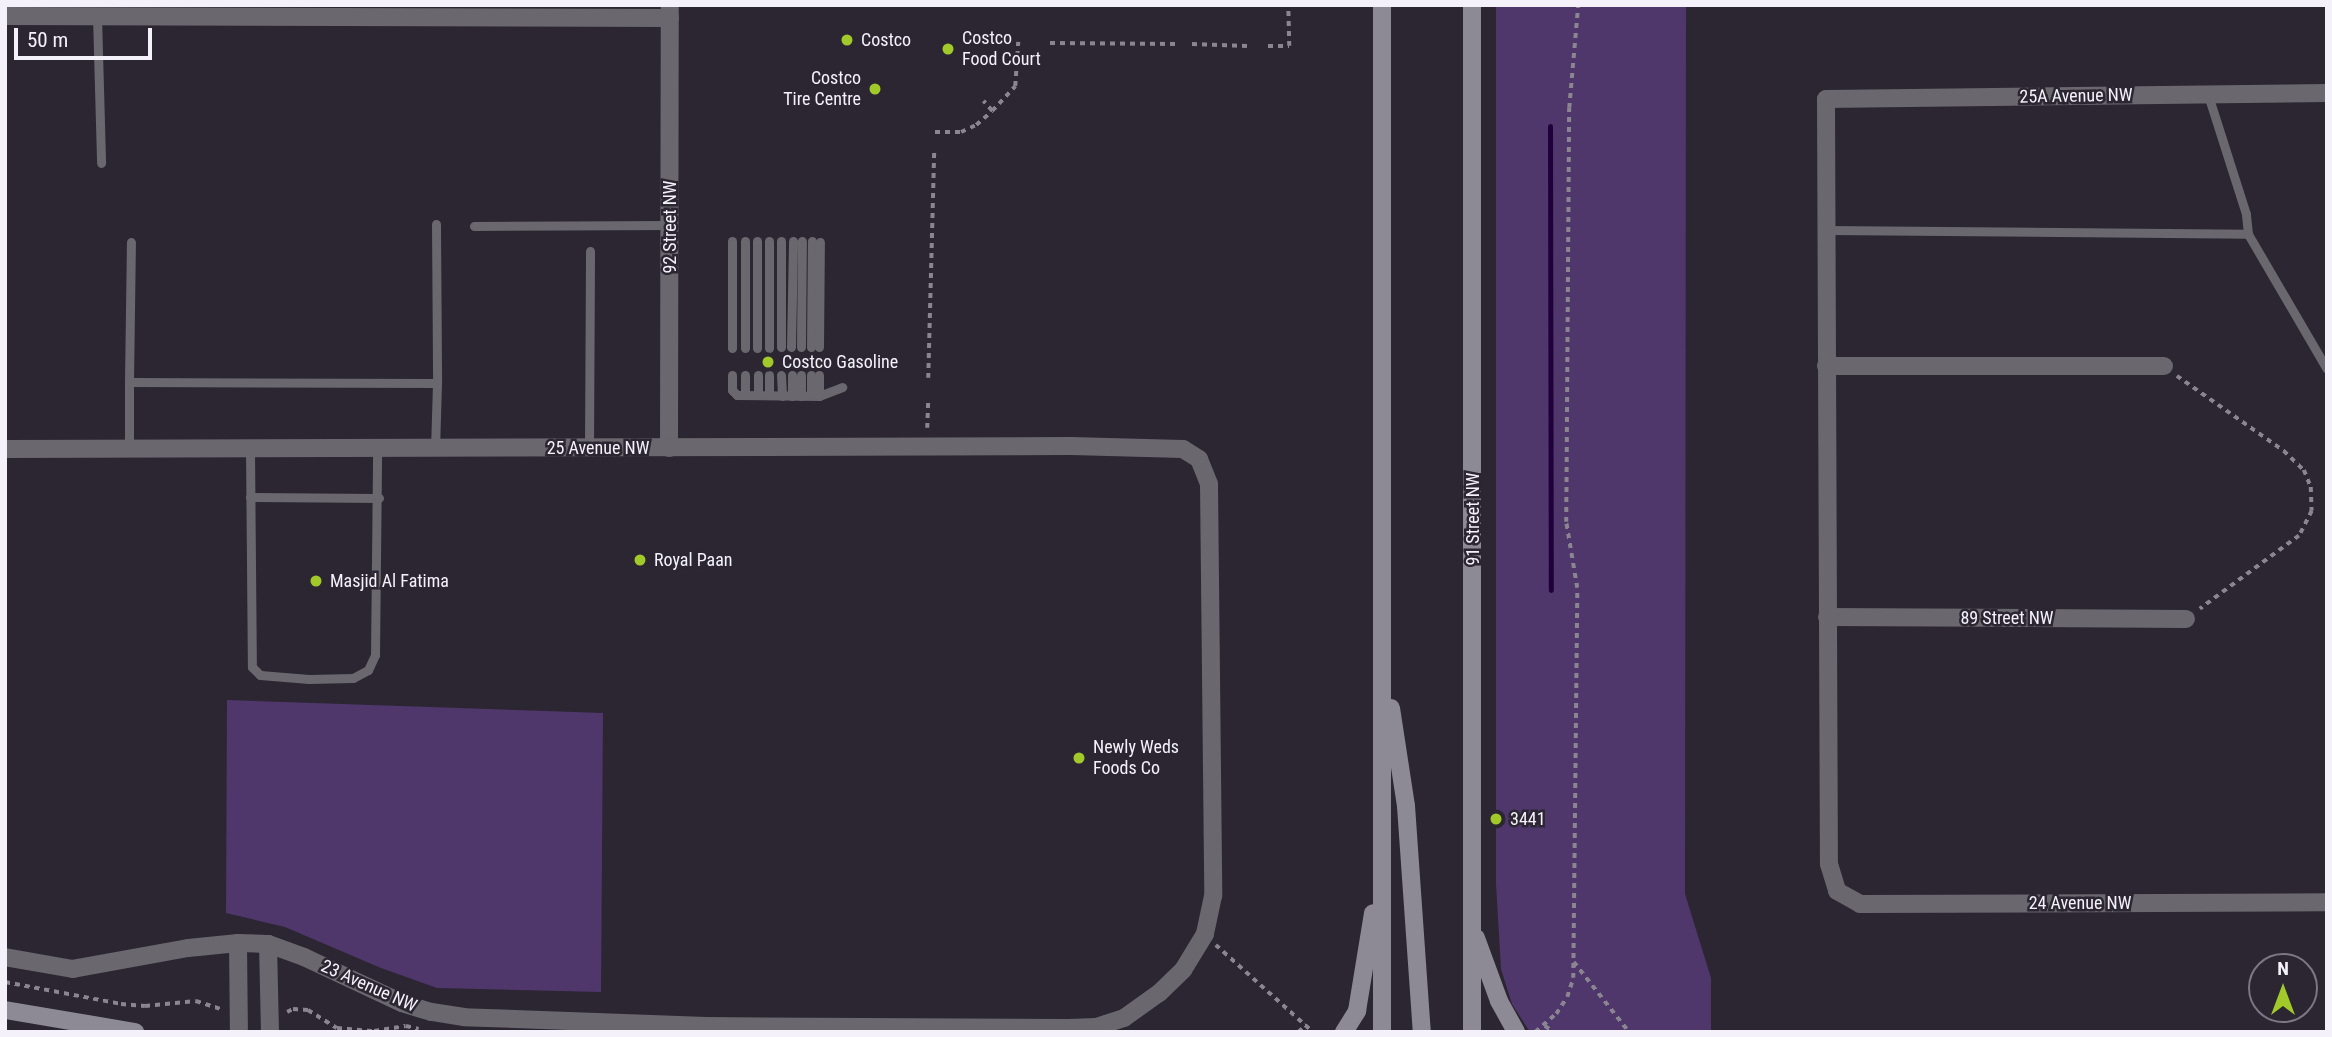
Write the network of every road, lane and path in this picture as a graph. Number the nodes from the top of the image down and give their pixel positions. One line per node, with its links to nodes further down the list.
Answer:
1 (1288, 5): 15 (path)
2 (1382, 5): 72 (main road)
3 (1459, 5): 20 (main road)
4 (1472, 5): 20 (main road, 91 Street NW)
5 (1578, 5): 80 (path)
6 (394, 11): 7 (street); 9 (street)
7 (670, 12): 25 (street, 92 Street NW)
8 (5, 16): 9 (street)
9 (97, 16): 23 (lane)
10 (1018, 42): 19 (path)
11 (1050, 43): 12 (path)
12 (1178, 44)
13 (1192, 44): 14 (path)
14 (1247, 46)
15 (1268, 46)
16 (2327, 93): 17 (street, 25A Avenue NW)
17 (2208, 95): 27 (street, 25A Avenue NW); 28 (lane)
18 (983, 101): 19 (path)
19 (992, 111): 21 (path)
20 (1470, 116): 75 (main road, 91 Street NW)
21 (935, 131)
22 (934, 150): 50 (path)
23 (101, 163)
24 (436, 224): 52 (lane)
25 (670, 225): 26 (lane); 61 (street, 92 Street NW)
26 (474, 226)
27 (1826, 230): 28 (lane); 42 (street)
28 (2248, 234): 44 (lane)
29 (131, 242): 51 (lane)
30 (732, 242): 38 (lane)
31 (745, 242): 39 (lane)
32 (757, 242): 40 (lane)
33 (769, 242): 41 (lane)
34 (781, 242): 36 (lane)
35 (590, 251): 64 (lane)
36 (781, 347)
37 (805, 347): 37 (lane)
38 (732, 348)
39 (745, 348)
40 (757, 348)
41 (769, 348)
42 (1826, 366): 43 (street); 70 (street)
43 (2164, 366): 71 (path)
44 (2327, 369)
45 (732, 375): 54 (lane)
46 (745, 375): 54 (lane)
47 (758, 375): 55 (lane)
48 (769, 375): 56 (lane)
49 (781, 375): 57 (lane)
50 (928, 379)
51 (129, 382): 52 (lane); 65 (lane)
52 (437, 383): 63 (lane)
53 (842, 387): 58 (lane)
54 (745, 395): 55 (lane)
55 (758, 395): 56 (lane)
56 (769, 395): 57 (lane)
57 (782, 396): 58 (lane)
58 (806, 396): 58 (lane)
59 (928, 401): 60 (path)
60 (927, 428)
61 (670, 448): 64 (street, 25 Avenue NW); 76 (street, 25 Avenue NW)
62 (5, 449): 65 (street, 25 Avenue NW)
63 (435, 449): 64 (street, 25 Avenue NW); 67 (street, 25 Avenue NW)
64 (589, 449)
65 (129, 450): 66 (street, 25 Avenue NW)
66 (250, 450): 67 (street, 25 Avenue NW); 68 (lane)
67 (377, 450): 69 (lane)
68 (250, 497): 69 (lane); 69 (lane)
69 (379, 498)
70 (1827, 617): 71 (street, 89 Street NW); 74 (street, 24 Avenue NW)
71 (2186, 619)
72 (1382, 646): 73 (main road); 95 (main road)
73 (1383, 847): 93 (main road); 94 (main road)
74 (2327, 902)
75 (1471, 925): 96 (main road, 91 Street NW); 97 (main road)
76 (1205, 934): 78 (street, 23 Avenue NW); 85 (path)
77 (238, 943): 78 (street, 23 Avenue NW); 79 (street, 23 Avenue NW); 89 (street)
78 (268, 944): 90 (street)
79 (5, 957)
80 (1573, 960): 86 (path); 100 (path)
81 (5, 982): 82 (path)
82 (215, 1009)
83 (5, 1010): 88 (main road)
84 (288, 1012): 87 (path)
85 (1306, 1025): 91 (path); 92 (path)
86 (1545, 1026): 98 (path); 99 (path)
87 (425, 1030)
88 (135, 1032)
89 (239, 1032)
90 (270, 1032)
91 (1298, 1032)
92 (1313, 1032)
93 (1344, 1032)
94 (1382, 1032)
95 (1422, 1032)
96 (1472, 1032)
97 (1516, 1032)
98 (1535, 1032)
99 (1555, 1032)
100 (1629, 1032)

